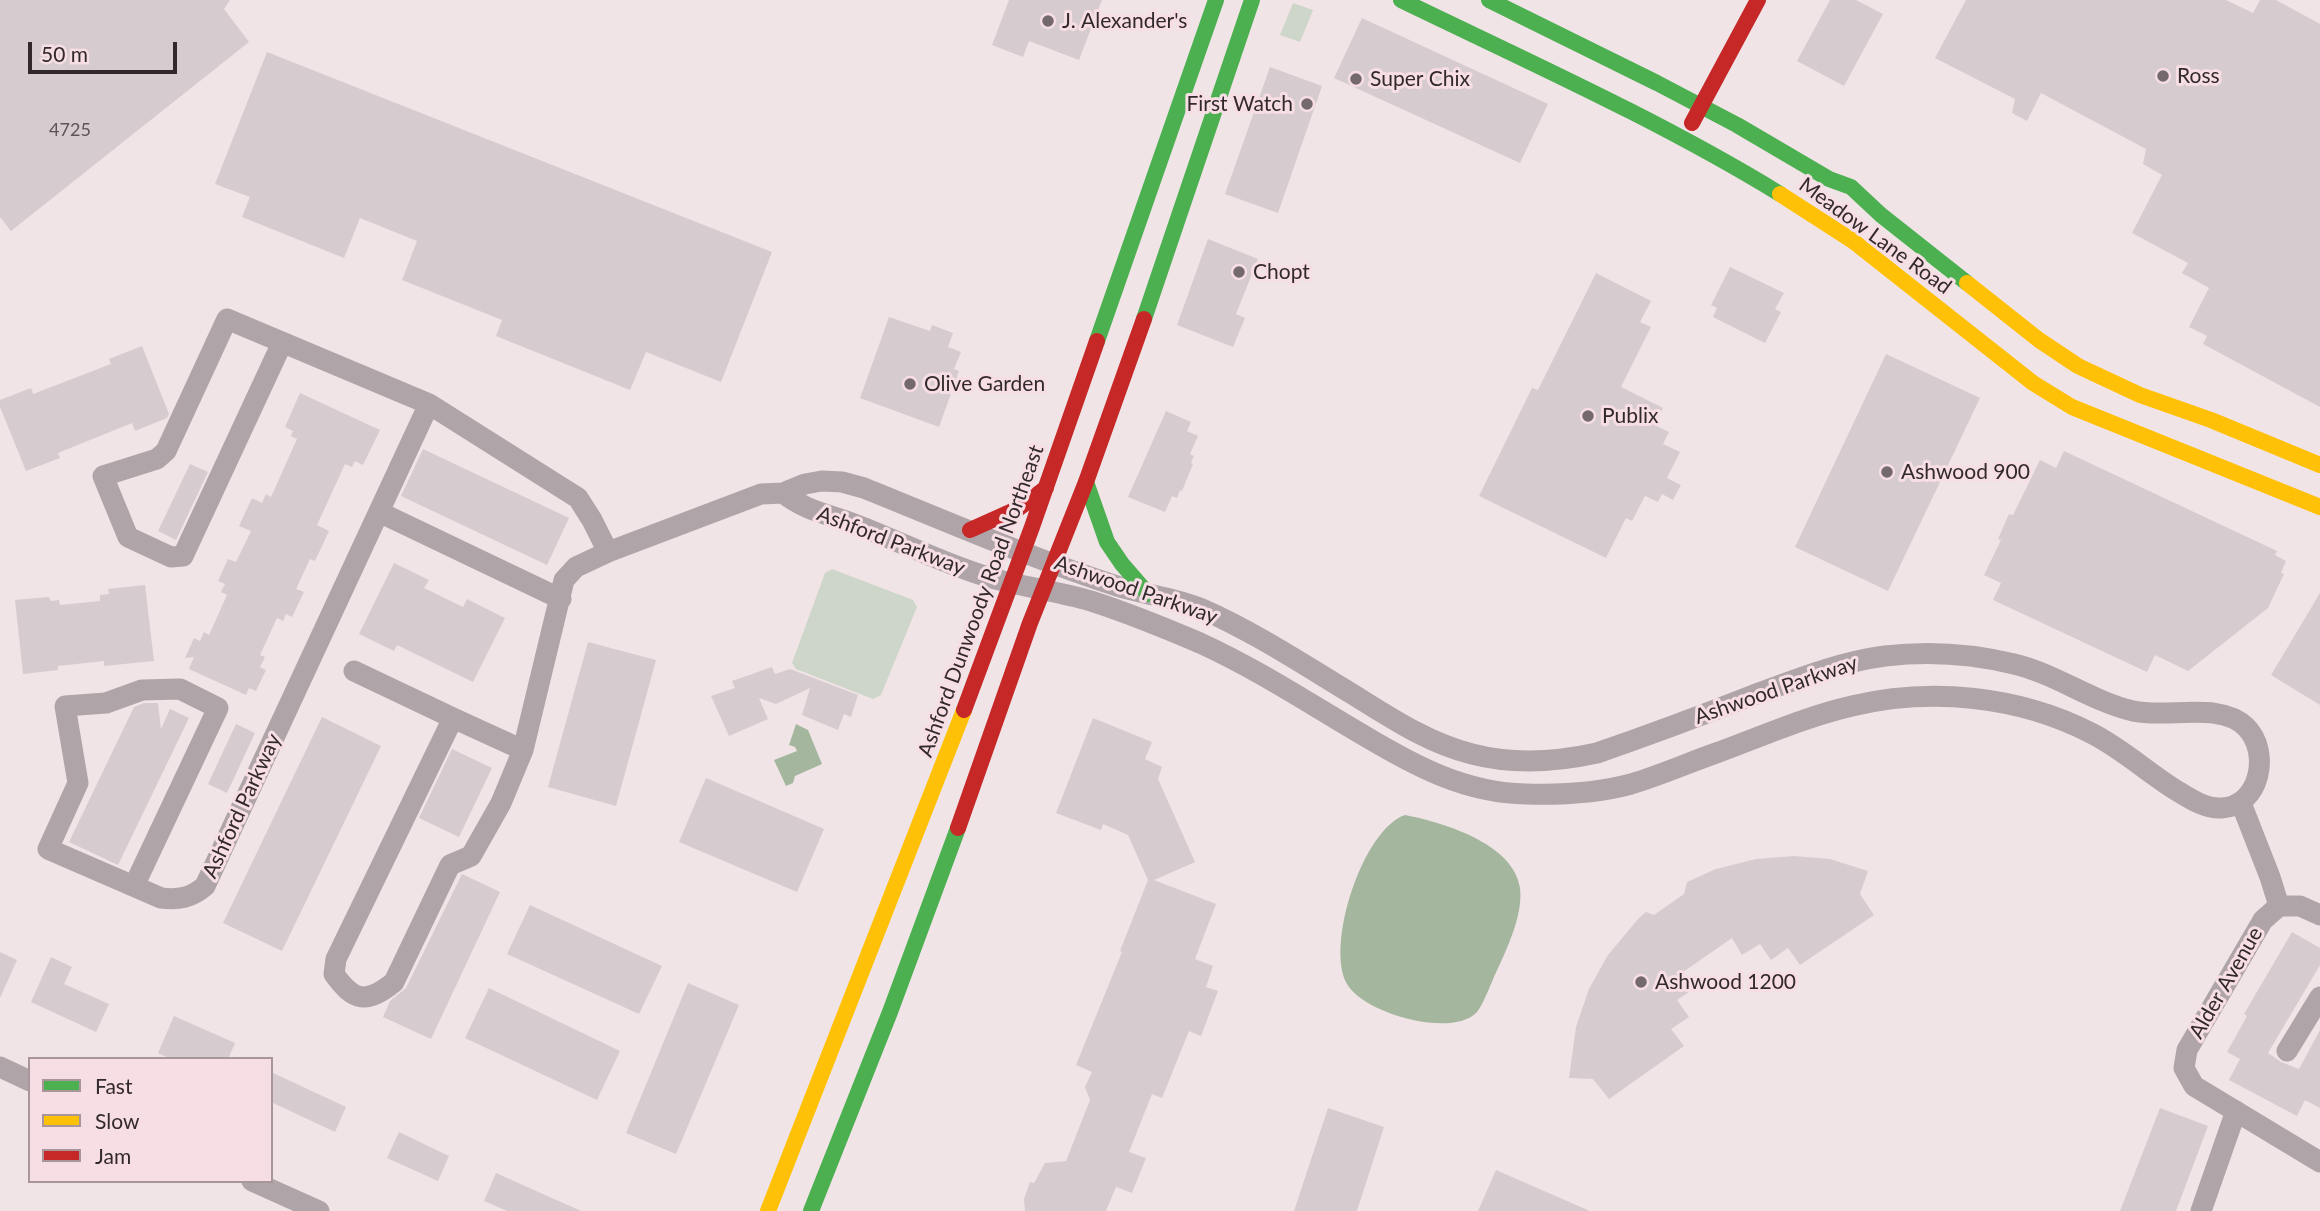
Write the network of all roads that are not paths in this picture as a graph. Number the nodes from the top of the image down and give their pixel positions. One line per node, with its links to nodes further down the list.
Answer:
1 (1216, 0): 12 (main road, Ashford Dunwoody Road Northeast)
2 (1252, 0): 11 (main road)
3 (1401, 0): 7 (main road, Meadow Lane Road)
4 (1489, 0): 6 (main road, Meadow Lane Road)
5 (1758, 0): 6 (main road)
6 (1701, 106): 7 (main road); 10 (main road, Meadow Lane Road)
7 (1683, 138): 14 (main road, Meadow Lane Road)
8 (282, 343): 8 (street); 9 (street)
9 (429, 404): 15 (street, Ashford Parkway); 18 (street)
10 (2320, 465)
11 (1086, 482): 19 (main road); 22 (main road)
12 (1046, 488): 16 (main road); 17 (main road, Ashford Dunwoody Road Northeast)
13 (783, 493): 16 (street, Ashford Parkway); 18 (street, Ashford Parkway); 20 (street, Ashford Parkway)
14 (2320, 507)
15 (379, 512): 23 (street); 28 (street, Ashford Parkway)
16 (970, 530): 17 (street, Ashford Parkway)
17 (1023, 550): 19 (street, Ashwood Parkway); 20 (main road, Ashford Dunwoody Road Northeast)
18 (608, 552): 23 (street, Ashford Parkway)
19 (1055, 562): 21 (main road); 22 (street, Ashwood Parkway)
20 (1011, 582): 21 (street, Ashford Parkway); 39 (main road, Ashford Dunwoody Road Northeast)
21 (1043, 590): 27 (street, Ashwood Parkway); 40 (main road)
22 (1148, 594): 27 (street, Ashwood Parkway)
23 (561, 598): 26 (street, Ashford Parkway)
24 (354, 671): 25 (street)
25 (453, 718): 26 (street); 26 (street, Ashford Parkway)
26 (523, 750)
27 (2241, 803): 29 (street)
28 (134, 886): 28 (street, Ashford Parkway)
29 (2279, 906): 30 (street, Alder Avenue); 35 (street, Alder Avenue)
30 (2320, 915)
31 (2320, 997): 32 (street)
32 (2287, 1051)
33 (0, 1068): 34 (street)
34 (28, 1080)
35 (2236, 1111): 36 (street, Alder Avenue); 41 (street)
36 (2320, 1162)
37 (256, 1183): 38 (street)
38 (319, 1211)
39 (768, 1211)
40 (811, 1211)
41 (2201, 1211)

